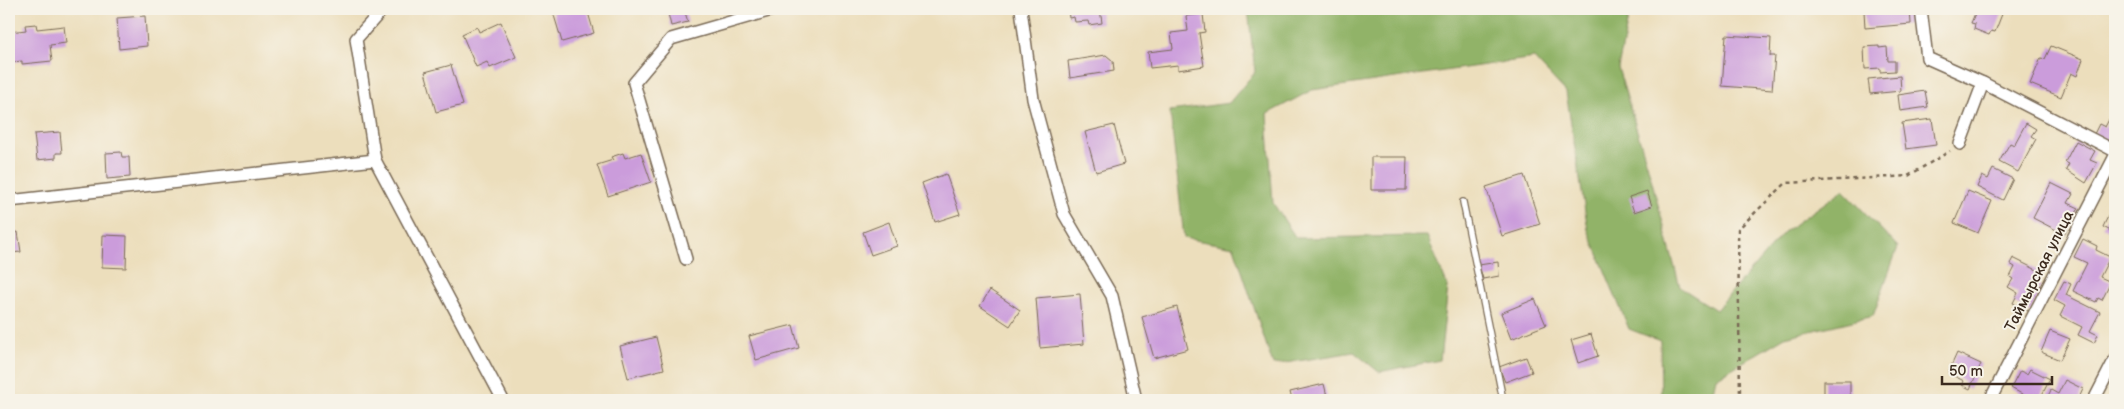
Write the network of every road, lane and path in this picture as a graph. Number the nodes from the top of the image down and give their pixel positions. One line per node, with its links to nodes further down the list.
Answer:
1 (383, 9): 9 (street)
2 (775, 9): 12 (street)
3 (1021, 9): 15 (street)
4 (1921, 9): 5 (street)
5 (1983, 83): 6 (street); 7 (street)
6 (1960, 144): 17 (path)
7 (2115, 151)
8 (2115, 156): 18 (street, Таймырская улица)
9 (375, 160): 10 (street); 14 (street)
10 (9, 201)
11 (1463, 202): 16 (lane)
12 (686, 259)
13 (2115, 359): 19 (street)
14 (503, 400)
15 (1136, 400)
16 (1503, 400)
17 (1740, 400)
18 (1990, 400)
19 (2094, 400)

